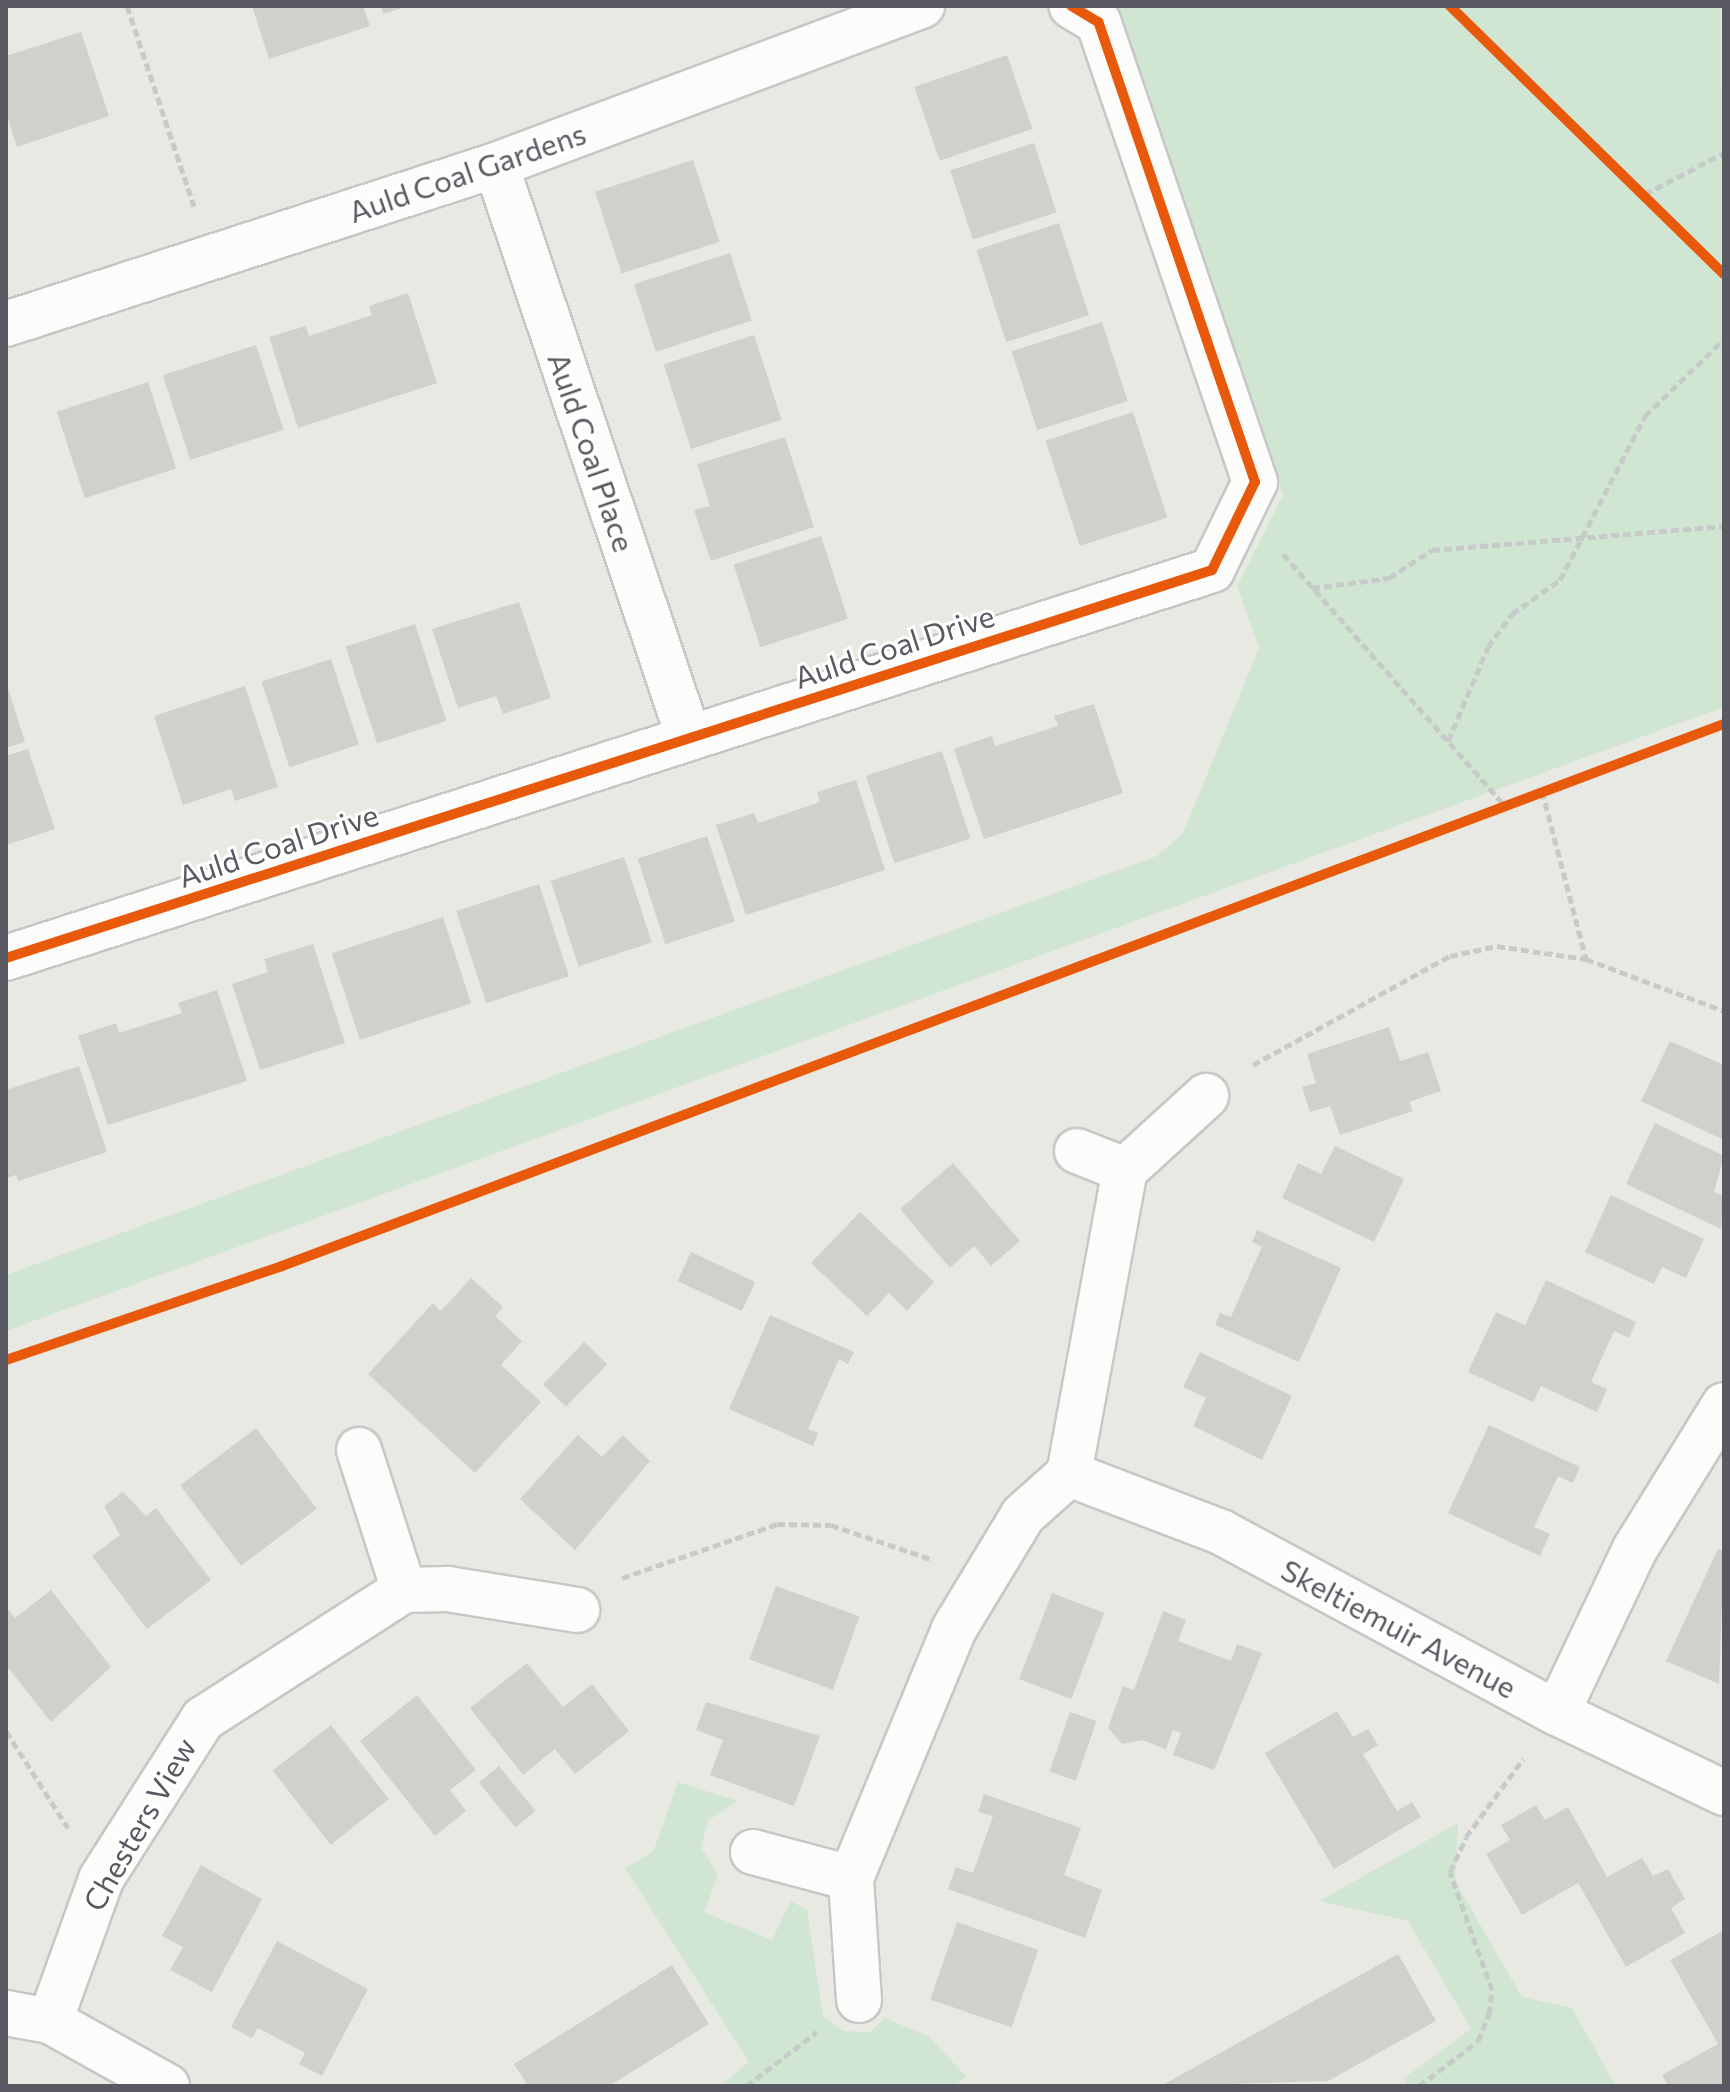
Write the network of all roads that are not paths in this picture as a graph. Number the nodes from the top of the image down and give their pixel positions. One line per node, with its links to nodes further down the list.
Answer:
1 (922, 6): 3 (street, Auld Coal Gardens)
2 (1071, 6): 5 (street, Auld Coal Drive)
3 (496, 165): 4 (street, Auld Coal Gardens); 5 (street, Auld Coal Place)
4 (6, 324)
5 (689, 738): 6 (street, Auld Coal Drive)
6 (6, 958)
7 (1206, 1096): 9 (street)
8 (1077, 1151): 9 (street)
9 (1125, 1170): 12 (street)
10 (1724, 1405): 15 (street)
11 (359, 1450): 13 (street)
12 (1069, 1474): 15 (street, Skeltiemuir Avenue); 18 (street)
13 (404, 1590): 14 (street); 21 (street, Chesters View)
14 (577, 1610)
15 (1557, 1713): 16 (street, Skeltiemuir Avenue)
16 (1724, 1793)
17 (753, 1852): 18 (street)
18 (851, 1878): 19 (street)
19 (859, 2000)
20 (6, 2013): 21 (street)
21 (50, 2021): 22 (street)
22 (167, 2086)

